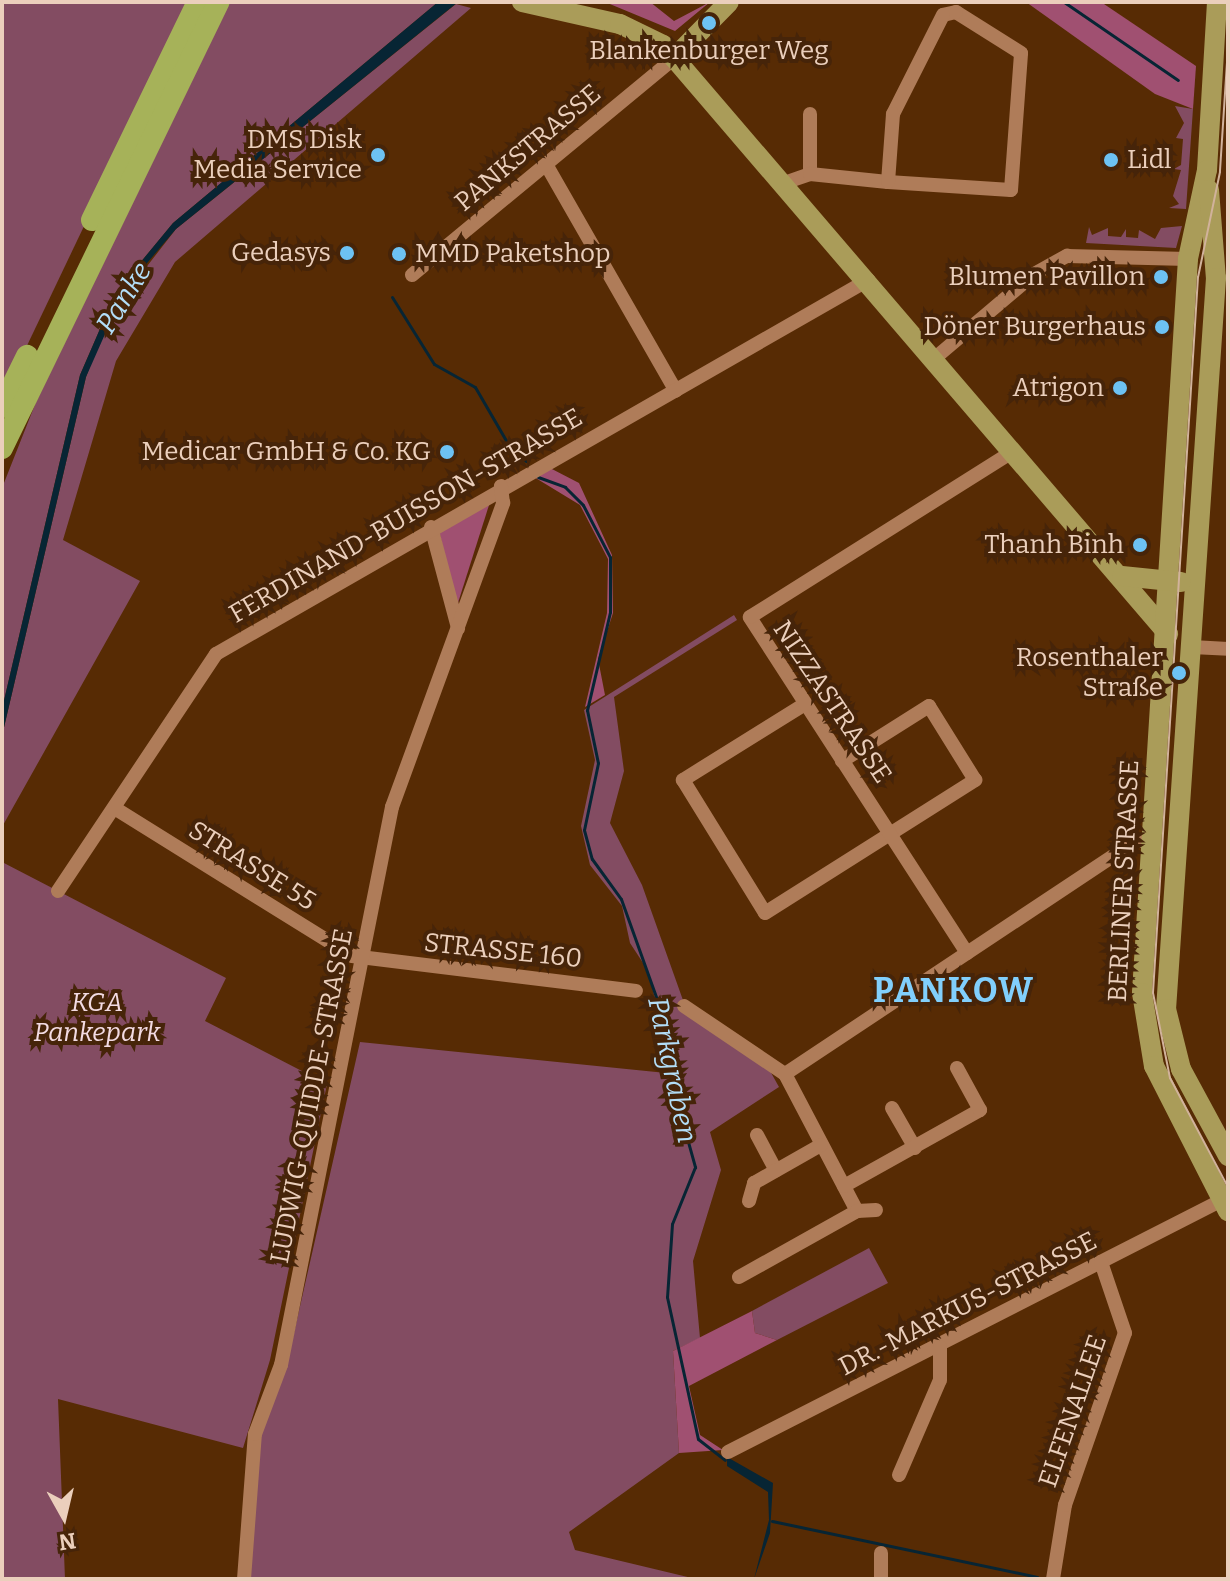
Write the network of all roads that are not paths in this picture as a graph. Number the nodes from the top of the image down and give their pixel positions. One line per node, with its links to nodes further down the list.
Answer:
1 (198, 2): 20 (highway)
2 (219, 2): 23 (highway)
3 (522, 2): 7 (main road)
4 (729, 2): 7 (main road)
5 (1217, 2): 6 (main road)
6 (1221, 47): 10 (main road)
7 (674, 58): 9 (street, PANKSTRASSE); 13 (main road)
8 (810, 114): 11 (street)
9 (547, 166): 16 (street, PANKSTRASSE); 19 (street)
10 (1207, 170): 14 (main road, BERLINER STRASSE); 15 (main road, BERLINER STRASSE)
11 (810, 174): 12 (street); 13 (street)
12 (888, 182): 12 (street)
13 (784, 183): 17 (main road)
14 (1216, 258): 15 (main road); 22 (main road, BERLINER STRASSE)
15 (1188, 259): 18 (street); 21 (main road, BERLINER STRASSE)
16 (412, 275)
17 (868, 280): 18 (main road); 19 (street, FERDINAND-BUISSON-STRASSE)
18 (935, 358): 24 (main road)
19 (676, 391): 25 (street, FERDINAND-BUISSON-STRASSE)
20 (2, 407)
21 (1179, 412): 22 (main road); 28 (main road, BERLINER STRASSE)
22 (1207, 414): 29 (main road, BERLINER STRASSE)
23 (2, 448)
24 (1014, 451): 27 (main road); 34 (street, NIZZASTRASSE)
25 (501, 486): 26 (street, FERDINAND-BUISSON-STRASSE); 30 (street, LUDWIG-QUIDDE-STRASSE)
26 (431, 527): 30 (street); 36 (street, FERDINAND-BUISSON-STRASSE)
27 (1122, 576): 28 (main road); 31 (main road)
28 (1168, 580): 29 (main road); 31 (main road, BERLINER STRASSE)
29 (1194, 605): 32 (main road, BERLINER STRASSE)
30 (458, 628): 41 (street, LUDWIG-QUIDDE-STRASSE)
31 (1165, 631): 32 (main road); 38 (main road, BERLINER STRASSE)
32 (1192, 647): 33 (street); 50 (main road, BERLINER STRASSE)
33 (1228, 649)
34 (805, 704): 35 (street, NIZZASTRASSE); 37 (street)
35 (842, 761): 37 (street, NIZZASTRASSE); 37 (street)
36 (116, 809): 39 (street, FERDINAND-BUISSON-STRASSE); 41 (street, STRASSE 55)
37 (890, 833): 40 (street, NIZZASTRASSE)
38 (1152, 841): 40 (street); 54 (main road, BERLINER STRASSE)
39 (58, 891)
40 (967, 953): 45 (street)
41 (364, 960): 42 (street, STRASSE 160); 63 (street, LUDWIG-QUIDDE-STRASSE)
42 (636, 991)
43 (684, 1006): 45 (street)
44 (957, 1068): 49 (street)
45 (785, 1074): 48 (street)
46 (892, 1108): 49 (street)
47 (757, 1135): 51 (street)
48 (821, 1145): 51 (street); 52 (street)
49 (915, 1148): 52 (street)
50 (1228, 1156)
51 (776, 1170): 53 (street)
52 (844, 1186): 56 (street)
53 (749, 1201)
54 (1226, 1202): 57 (street, DR.-MARKUS-STRASSE)
55 (876, 1210): 56 (street)
56 (857, 1211): 58 (street)
57 (1101, 1262): 59 (street, DR.-MARKUS-STRASSE); 65 (street, ELFENALLEE)
58 (739, 1277)
59 (940, 1347): 60 (street, DR.-MARKUS-STRASSE); 61 (street)
60 (728, 1452)
61 (899, 1475)
62 (881, 1553): 64 (street)
63 (244, 1579)
64 (881, 1579)
65 (1053, 1579)

